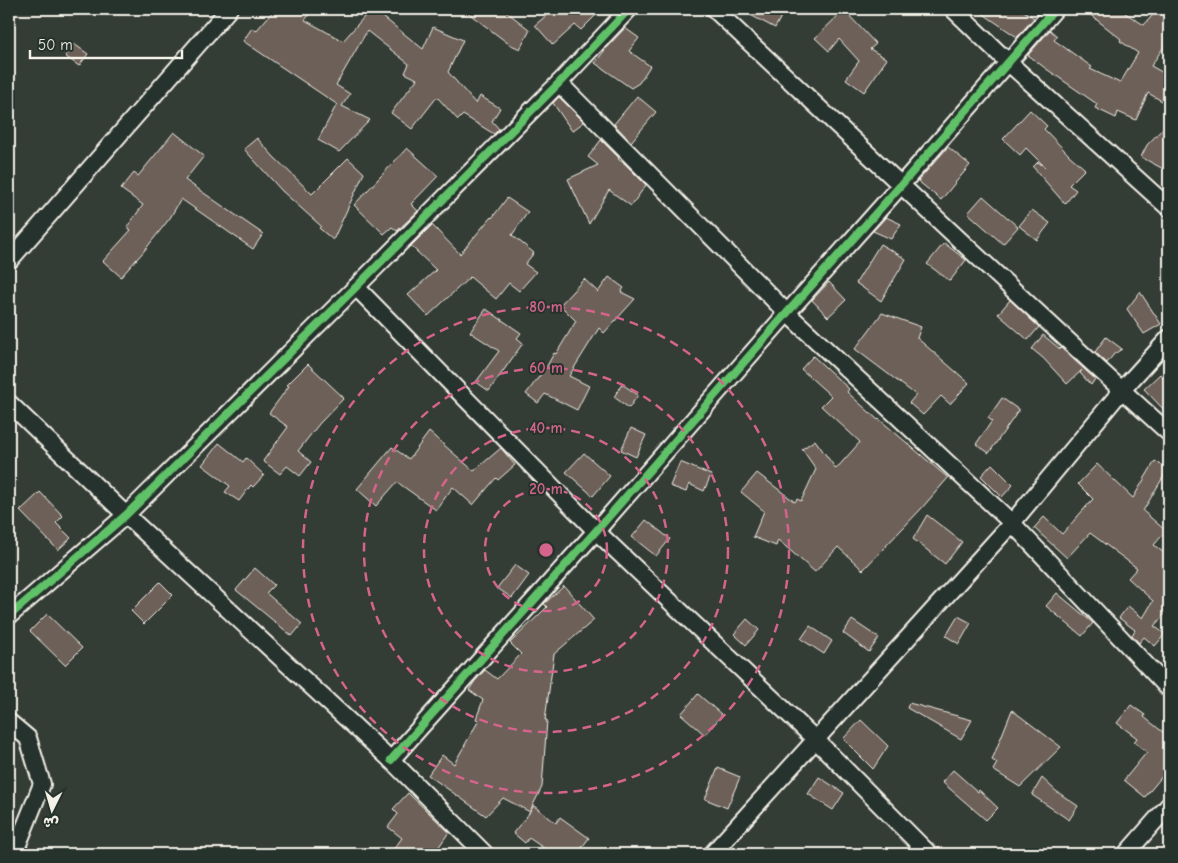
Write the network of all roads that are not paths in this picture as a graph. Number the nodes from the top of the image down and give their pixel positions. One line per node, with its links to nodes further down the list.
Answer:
1 (229, 9): 10 (street)
2 (629, 9): 7 (street)
3 (714, 9): 8 (street)
4 (954, 9): 6 (street)
5 (1055, 9): 6 (street)
6 (1008, 63): 8 (street); 9 (street)
7 (559, 83): 11 (street); 12 (street)
8 (901, 186): 12 (street); 14 (street)
9 (1169, 208)
10 (9, 261)
11 (356, 287): 17 (street); 19 (street)
12 (787, 313): 18 (street); 19 (street)
13 (1169, 338): 14 (street)
14 (1122, 390): 16 (street); 18 (street)
15 (9, 403): 17 (street)
16 (1169, 433)
17 (126, 514): 20 (street); 24 (street)
18 (1012, 523): 21 (street); 23 (street)
19 (596, 531): 23 (street); 24 (street)
20 (9, 616)
21 (1169, 689)
22 (9, 722): 26 (street)
23 (816, 740): 28 (street); 29 (street)
24 (392, 760): 27 (street)
25 (1169, 805): 30 (street)
26 (19, 851)
27 (485, 854)
28 (712, 854)
29 (929, 854)
30 (1126, 854)

